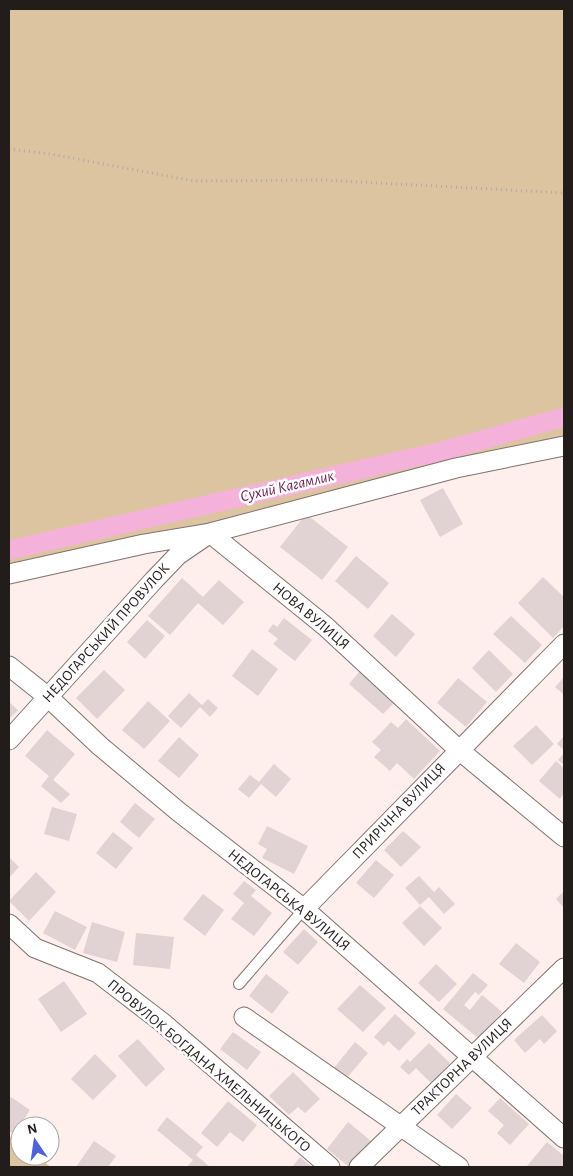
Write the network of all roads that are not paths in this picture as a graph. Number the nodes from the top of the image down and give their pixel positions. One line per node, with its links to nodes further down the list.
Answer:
1 (564, 446): 2 (street)
2 (210, 533): 3 (street); 6 (street, НЕДОГАРСЬКИЙ ПРОВУЛОК); 8 (street, НОВА ВУЛИЦЯ)
3 (9, 574)
4 (564, 644): 8 (street, ПРИРІЧНА ВУЛИЦЯ)
5 (9, 666): 6 (street, НЕДОГАРСЬКА ВУЛИЦЯ)
6 (48, 697): 7 (street, НЕДОГАРСЬКИЙ ПРОВУЛОК); 10 (street, НЕДОГАРСЬКА ВУЛИЦЯ)
7 (9, 740)
8 (459, 750): 9 (street, НОВА ВУЛИЦЯ); 10 (street, ПРИРІЧНА ВУЛИЦЯ)
9 (564, 837)
10 (304, 909): 13 (lane, ПРИРІЧНА ВУЛИЦЯ); 15 (street, НЕДОГАРСЬКА ВУЛИЦЯ)
11 (9, 924): 18 (street, ПРОВУЛОК БОГДАНА ХМЕЛЬНИЦЬКОГО)
12 (564, 968): 15 (street, ТРАКТОРНА ВУЛИЦЯ)
13 (239, 984)
14 (244, 1017): 16 (street)
15 (473, 1057): 16 (street, ТРАКТОРНА ВУЛИЦЯ); 17 (street, НЕДОГАРСЬКА ВУЛИЦЯ)
16 (402, 1126): 19 (street, ТРАКТОРНА ВУЛИЦЯ); 20 (street)
17 (564, 1138)
18 (330, 1167)
19 (359, 1167)
20 (459, 1167)

